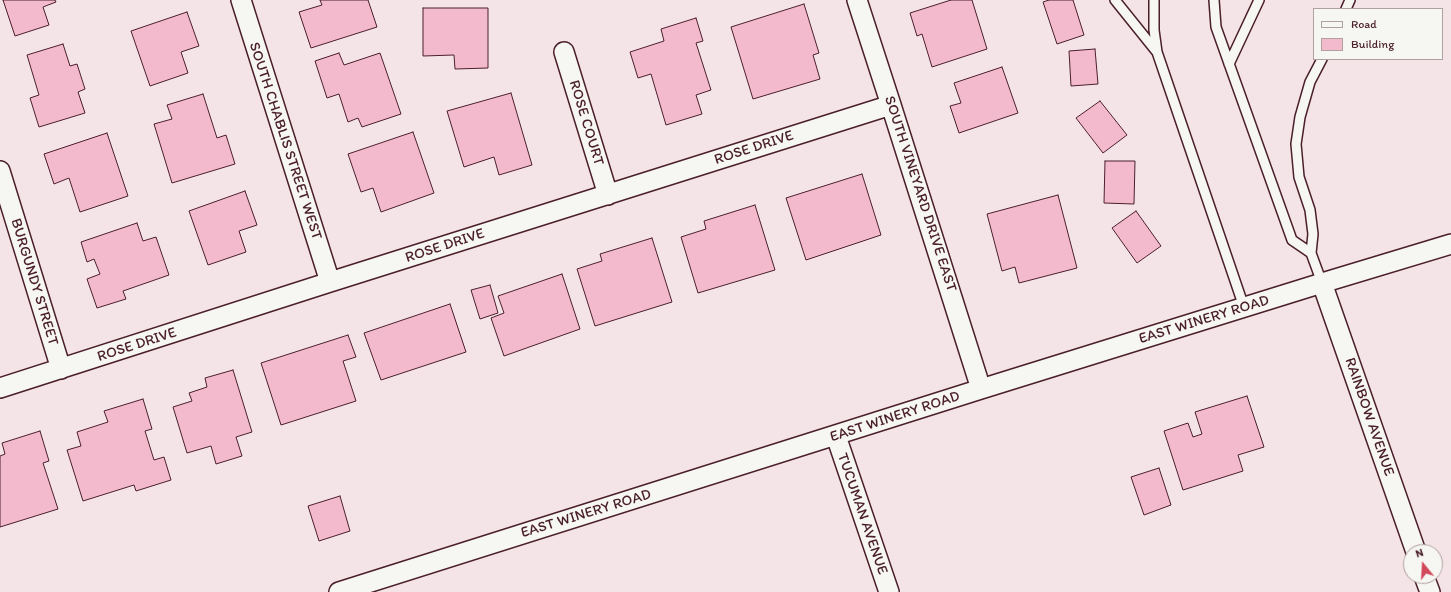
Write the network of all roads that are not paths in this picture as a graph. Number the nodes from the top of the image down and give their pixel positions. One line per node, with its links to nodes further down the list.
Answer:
1 (240, 0): 16 (street, SOUTH CHABLIS STREET WEST)
2 (857, 0): 11 (street, SOUTH VINEYARD DRIVE EAST)
3 (1115, 0): 8 (lane)
4 (1154, 0): 8 (lane)
5 (1214, 0): 10 (lane)
6 (1259, 0): 10 (lane)
7 (564, 52): 13 (street, ROSE COURT)
8 (1157, 52): 18 (lane)
9 (1321, 60): 15 (lane)
10 (1229, 64): 15 (lane)
11 (892, 105): 13 (street, ROSE DRIVE); 21 (street, SOUTH VINEYARD DRIVE EAST)
12 (0, 171): 19 (street, BURGUNDY STREET)
13 (608, 195): 16 (street, ROSE DRIVE)
14 (1451, 244): 17 (street, EAST WINERY ROAD)
15 (1311, 253): 17 (lane)
16 (330, 282): 19 (street, ROSE DRIVE)
17 (1322, 283): 18 (street, EAST WINERY ROAD); 23 (street, RAINBOW AVENUE)
18 (1244, 307): 21 (street, EAST WINERY ROAD)
19 (61, 369): 20 (street, ROSE DRIVE)
20 (0, 388)
21 (981, 390): 22 (street, EAST WINERY ROAD)
22 (836, 436): 24 (street, EAST WINERY ROAD); 25 (street, TUCUMAN AVENUE)
23 (1413, 544)
24 (349, 590)
25 (889, 592)

